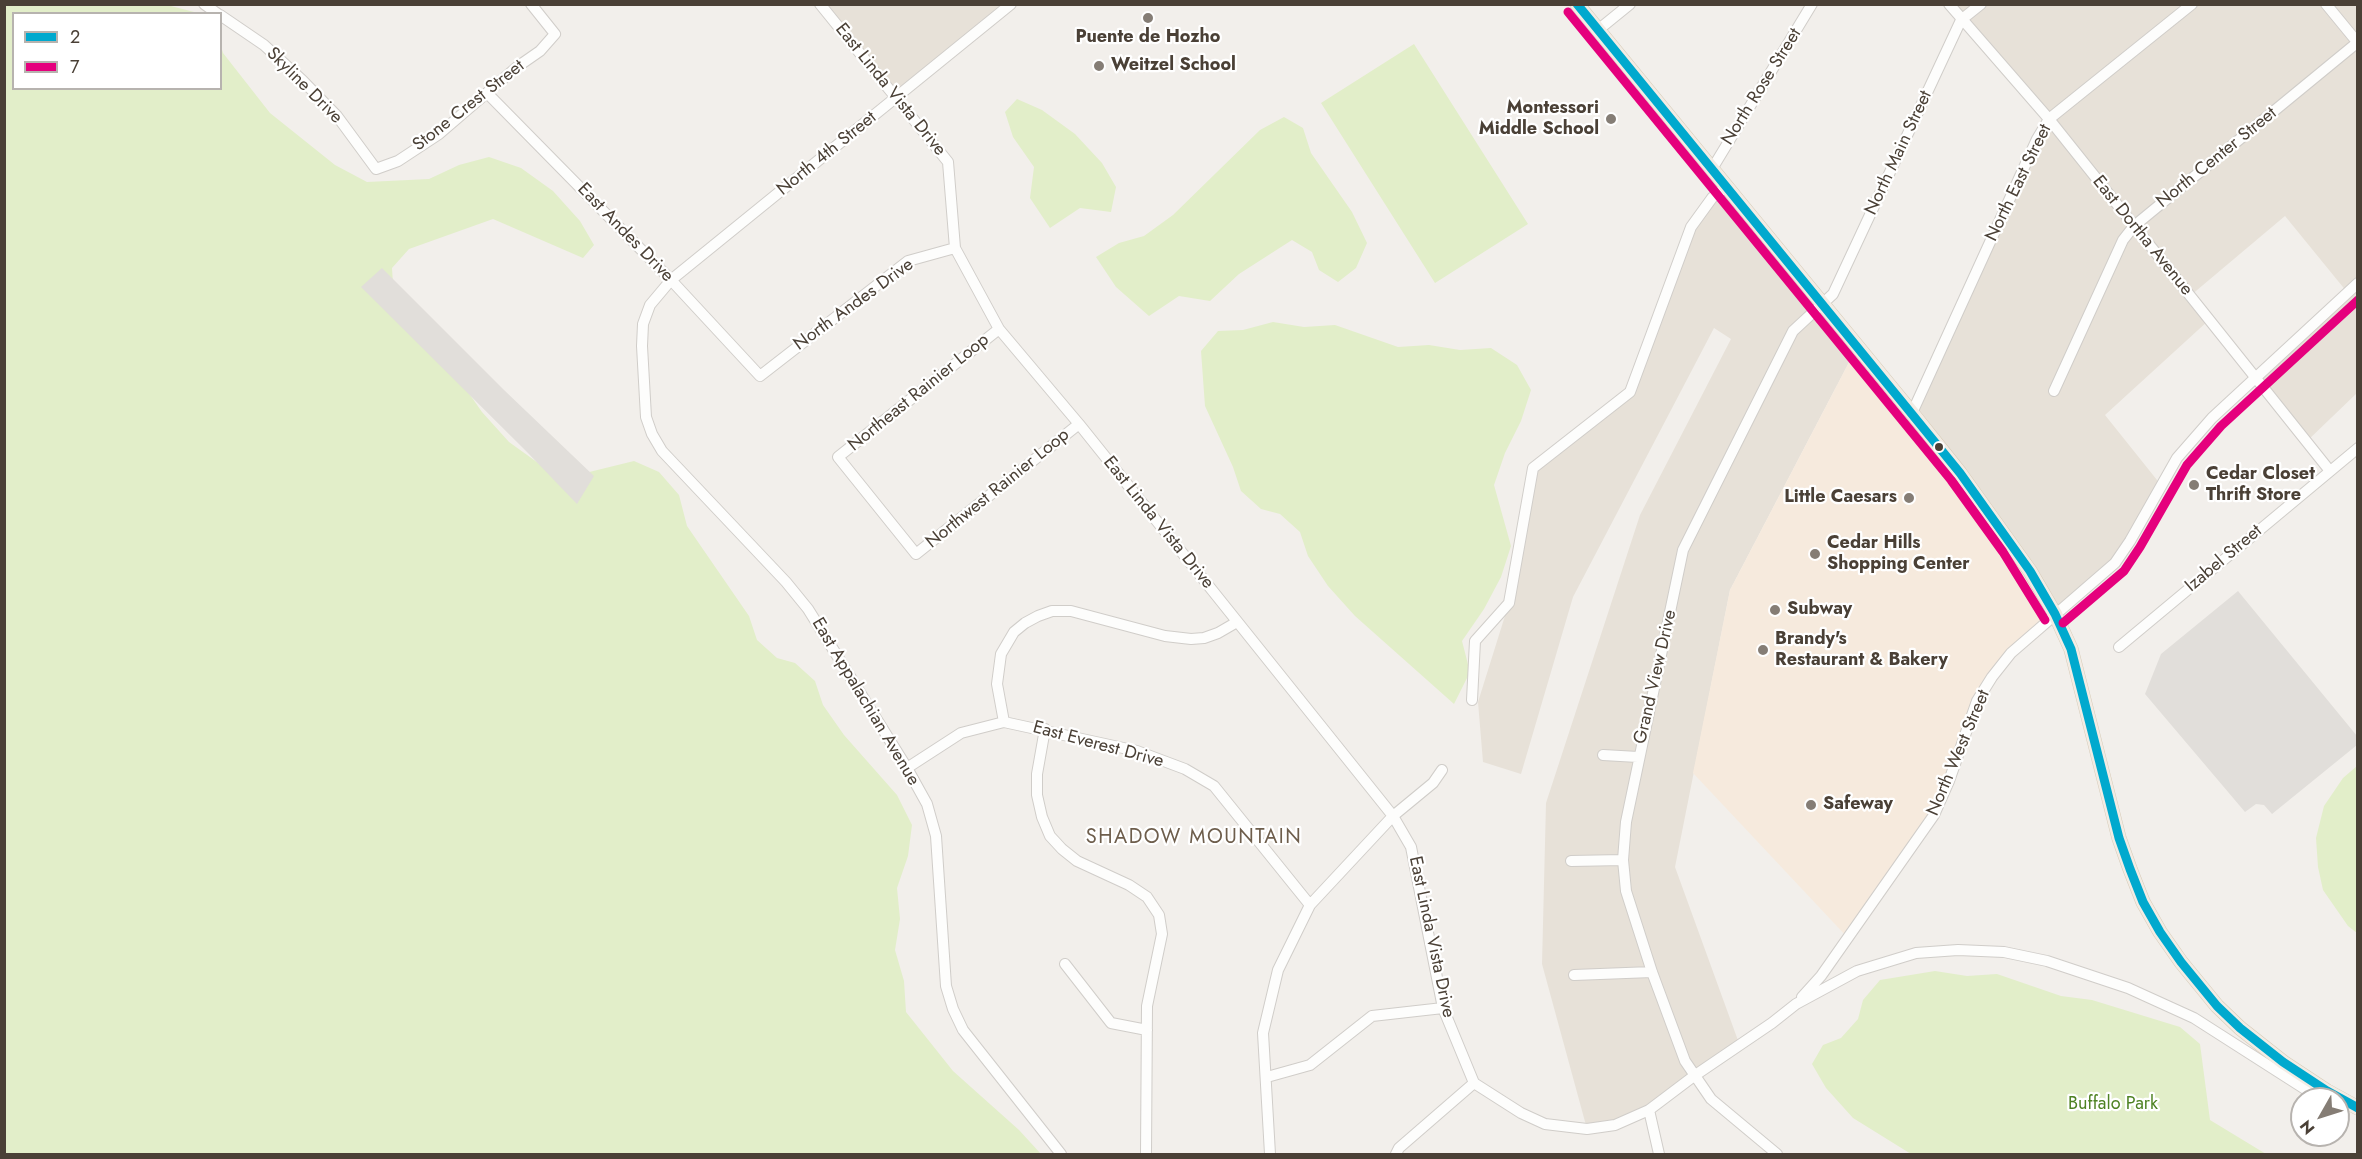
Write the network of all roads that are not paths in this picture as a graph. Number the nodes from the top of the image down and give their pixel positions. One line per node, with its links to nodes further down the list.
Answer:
1 (531, 4): 16 (street, Stone Crest Street)
2 (836, 4): 11 (street)
3 (1011, 4): 17 (street, North 4th Street)
4 (1577, 4): 14 (main road)
5 (1630, 4): 14 (street)
6 (1812, 4): 20 (street, North Rose Street)
7 (1949, 4): 13 (street, East Dortha Avenue)
8 (1981, 4): 13 (street, North Main Street)
9 (2192, 4): 18 (street, North East Street)
10 (2326, 4): 15 (street)
11 (824, 8): 17 (street, East Linda Vista Drive)
12 (222, 16): 19 (street, Skyline Drive)
13 (1961, 20): 18 (street, East Dortha Avenue); 26 (street, North Main Street)
14 (1598, 30): 20 (main road)
15 (2357, 43): 22 (street, North Center Street)
16 (487, 93): 19 (street, Stone Crest Street); 24 (street, East Andes Drive)
17 (896, 98): 23 (street, East Linda Vista Drive); 24 (street, North 4th Street)
18 (2049, 119): 22 (street, East Dortha Avenue); 31 (street, North East Street)
19 (376, 169)
20 (1712, 169): 21 (main road)
21 (1727, 186): 26 (main road); 39 (street)
22 (2134, 226): 29 (street, East Dortha Avenue); 30 (street, North Center Street)
23 (955, 248): 27 (street, East Linda Vista Drive); 28 (street, North Andes Drive)
24 (671, 280): 28 (street, East Andes Drive); 44 (street, East Appalachian Avenue)
25 (2358, 283): 29 (street, North West Street)
26 (1821, 304): 31 (main road); 43 (street, Grand View Drive)
27 (999, 329): 32 (street, East Linda Vista Drive); 35 (street, Northeast Rainier Loop)
28 (760, 376)
29 (2255, 378): 34 (street, East Dortha Avenue); 36 (street, North West Street)
30 (2054, 391)
31 (1912, 413): 36 (main road)
32 (1079, 424): 35 (street, Northwest Rainier Loop); 37 (street, East Linda Vista Drive)
33 (2358, 448): 34 (street, Izabel Street)
34 (2330, 471): 38 (street, Izabel Street)
35 (916, 554)
36 (2055, 614): 53 (street, North West Street); 60 (main road)
37 (1237, 622): 40 (street); 46 (street, East Linda Vista Drive)
38 (2119, 647)
39 (1472, 700)
40 (1004, 722): 41 (street, East Everest Drive); 44 (street, East Everest Drive)
41 (1045, 729): 49 (street, East Everest Drive); 55 (street)
42 (1603, 754): 43 (street)
43 (1638, 757): 47 (street, Grand View Drive)
44 (907, 768): 62 (street, East Appalachian Avenue)
45 (1442, 770): 46 (street)
46 (1393, 816): 49 (street); 54 (street, East Linda Vista Drive)
47 (1623, 860): 48 (street); 51 (street, Grand View Drive)
48 (1571, 861)
49 (1310, 905): 57 (street)
50 (1065, 964): 55 (street)
51 (1652, 972): 52 (street); 56 (street, Grand View Drive)
52 (1574, 975)
53 (1796, 1004): 56 (street); 59 (street)
54 (1443, 1008): 57 (street); 58 (street, East Linda Vista Drive)
55 (1147, 1030): 63 (street)
56 (1694, 1076): 61 (street); 67 (street, Grand View Drive)
57 (1267, 1077): 64 (street)
58 (1474, 1083): 61 (street); 65 (street)
59 (2302, 1087)
60 (2321, 1087)
61 (1649, 1110): 66 (street)
62 (1061, 1155)
63 (1146, 1155)
64 (1270, 1155)
65 (1396, 1155)
66 (1659, 1155)
67 (1777, 1155)

